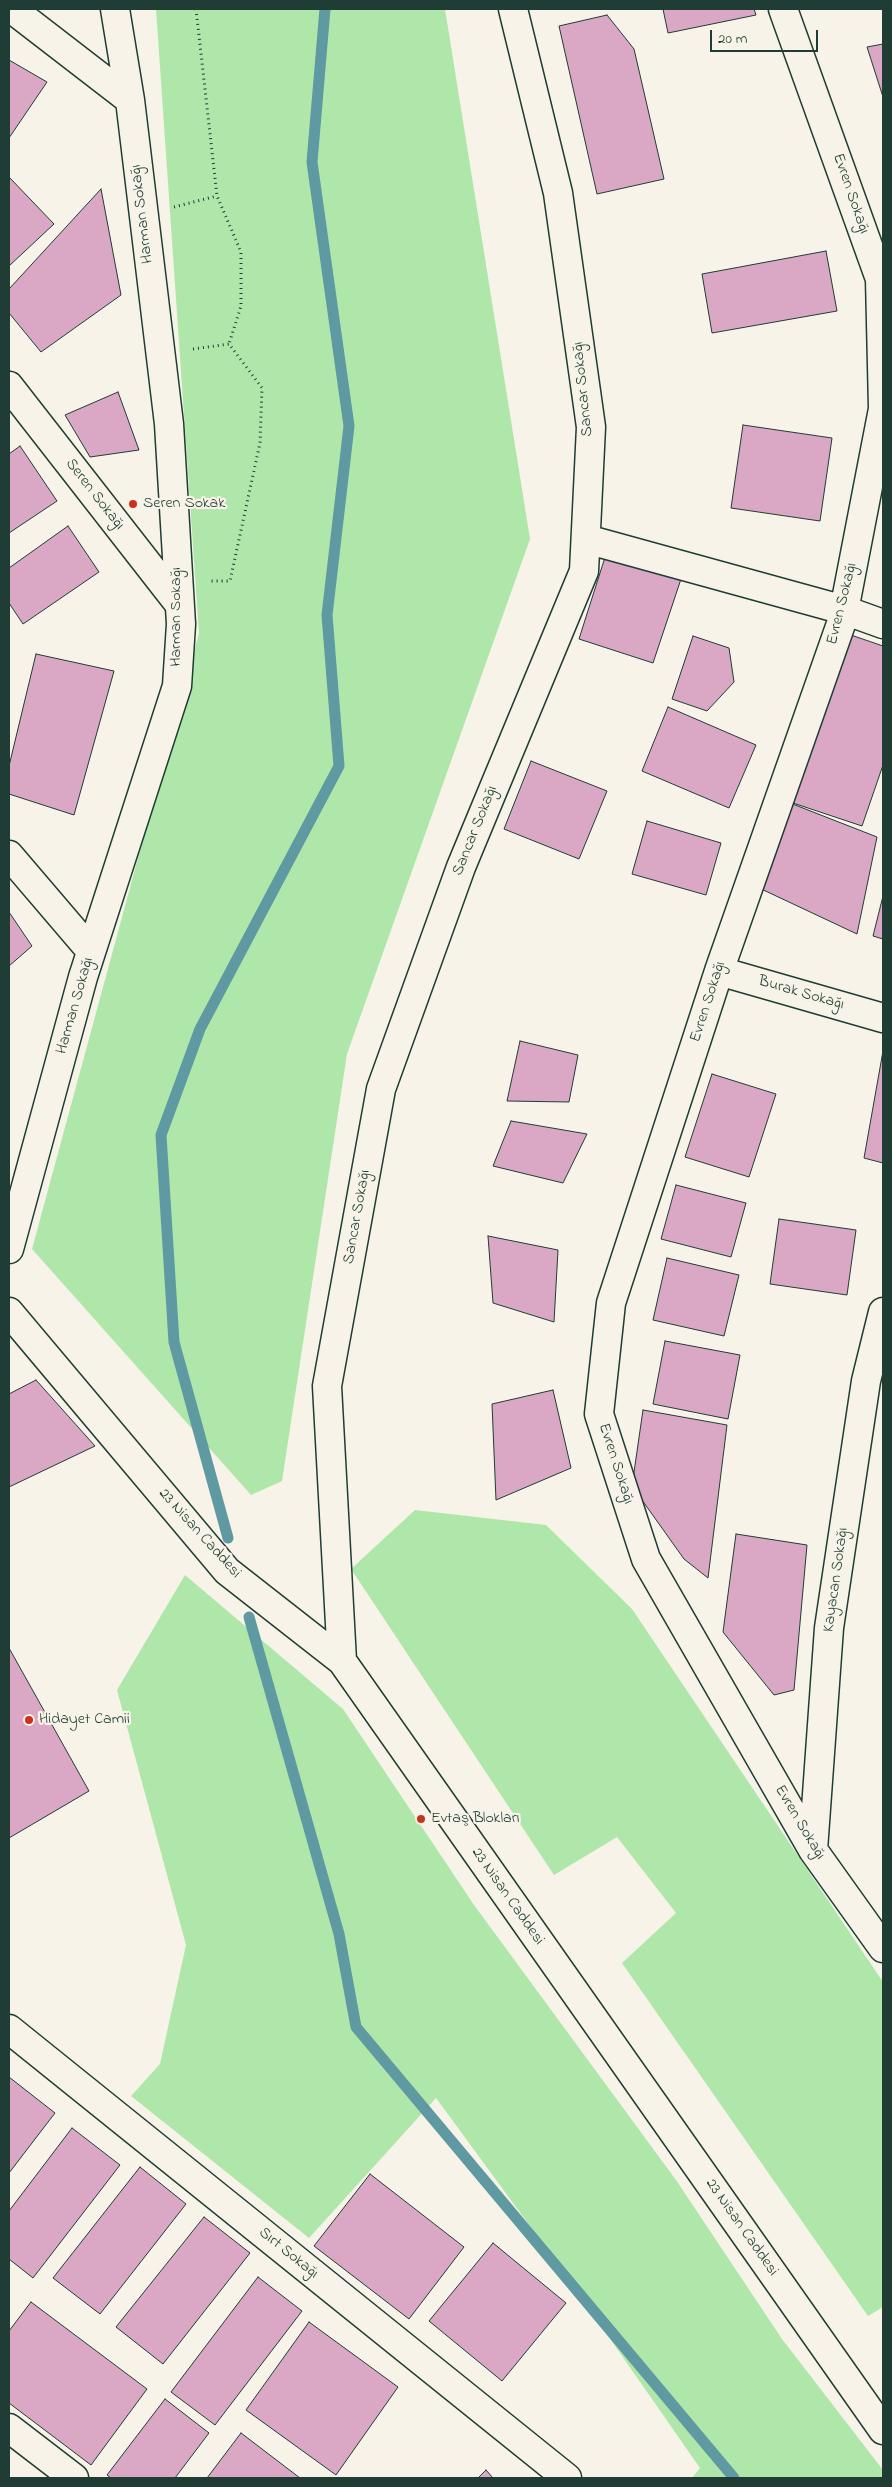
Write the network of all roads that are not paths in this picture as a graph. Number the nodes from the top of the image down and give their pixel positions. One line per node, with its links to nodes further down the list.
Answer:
1 (12, 9): 5 (street)
2 (512, 9): 7 (street, Sancar Sokağı)
3 (783, 9): 9 (street, Evren Sokağı)
4 (118, 14): 5 (street, Harman Sokağı)
5 (130, 100): 8 (street, Harman Sokağı)
6 (9, 386): 8 (street, Seren Sokağı)
7 (586, 539): 9 (street); 18 (street, Sancar Sokağı)
8 (179, 592): 12 (street, Harman Sokağı)
9 (844, 610): 10 (street); 13 (street, Evren Sokağı)
10 (883, 624)
11 (9, 855): 12 (street)
12 (91, 951): 15 (street, Harman Sokağı)
13 (719, 971): 14 (street, Burak Sokağı); 19 (street, Evren Sokağı)
14 (883, 1018)
15 (9, 1249)
16 (9, 1312): 18 (street, 23 Nisan Caddesi)
17 (883, 1312): 19 (street, Kayacan Sokağı)
18 (342, 1661): 23 (street, 23 Nisan Caddesi)
19 (813, 1850): 20 (street, Evren Sokağı)
20 (883, 1948)
21 (9, 2029): 25 (street, Sırt Sokağı)
22 (9, 2428): 24 (street)
23 (883, 2430)
24 (74, 2478)
25 (567, 2478)

